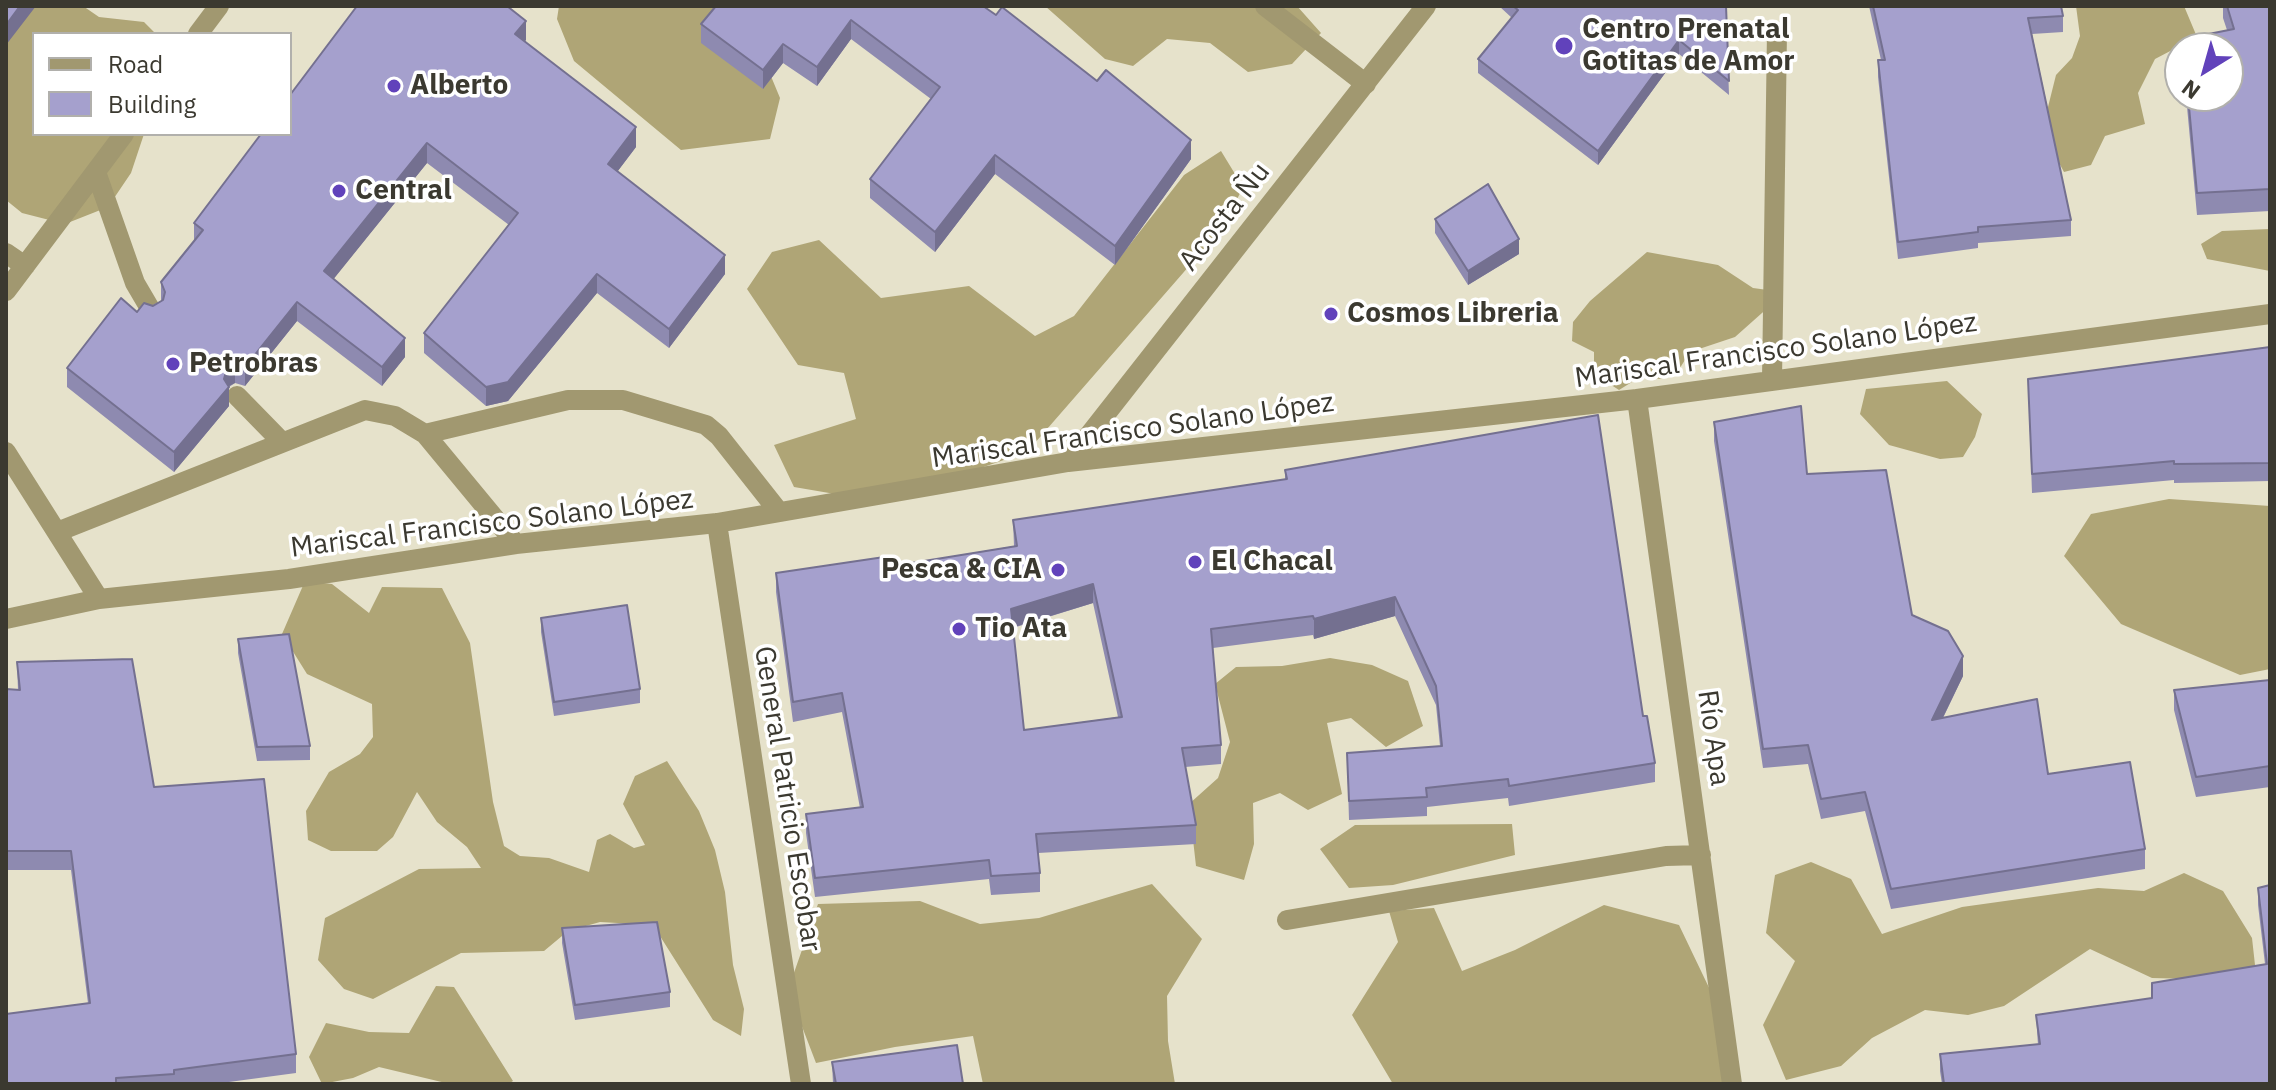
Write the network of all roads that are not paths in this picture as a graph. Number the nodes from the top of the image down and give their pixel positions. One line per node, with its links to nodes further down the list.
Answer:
1 (219, 6): 5 (street)
2 (1265, 6): 6 (street)
3 (1426, 6): 6 (street, Acosta Ñu)
4 (1777, 31): 14 (street)
5 (200, 32)
6 (1366, 84): 20 (street, Acosta Ñu)
7 (123, 136): 8 (street)
8 (96, 172): 10 (street); 12 (street)
9 (6, 253): 10 (street)
10 (25, 266): 11 (street)
11 (6, 291)
12 (152, 312)
13 (2270, 314): 14 (street, Mariscal Francisco Solano López)
14 (1772, 380): 16 (street, Mariscal Francisco Solano López)
15 (237, 396): 18 (street)
16 (1637, 399): 20 (street, Mariscal Francisco Solano López); 27 (street, Río Apa)
17 (425, 434): 18 (street); 21 (street); 24 (street)
18 (280, 440): 23 (street)
19 (6, 452): 23 (street)
20 (1068, 462): 21 (street, Mariscal Francisco Solano López)
21 (779, 512): 22 (street, Mariscal Francisco Solano López)
22 (717, 523): 24 (street, Mariscal Francisco Solano López); 29 (street, General Patricio Escobar)
23 (57, 532): 25 (street)
24 (516, 544): 25 (street, Mariscal Francisco Solano López)
25 (99, 599): 26 (street, Mariscal Francisco Solano López)
26 (6, 619)
27 (1701, 855): 28 (street); 30 (street, Río Apa)
28 (1287, 920)
29 (801, 1084)
30 (1732, 1084)

